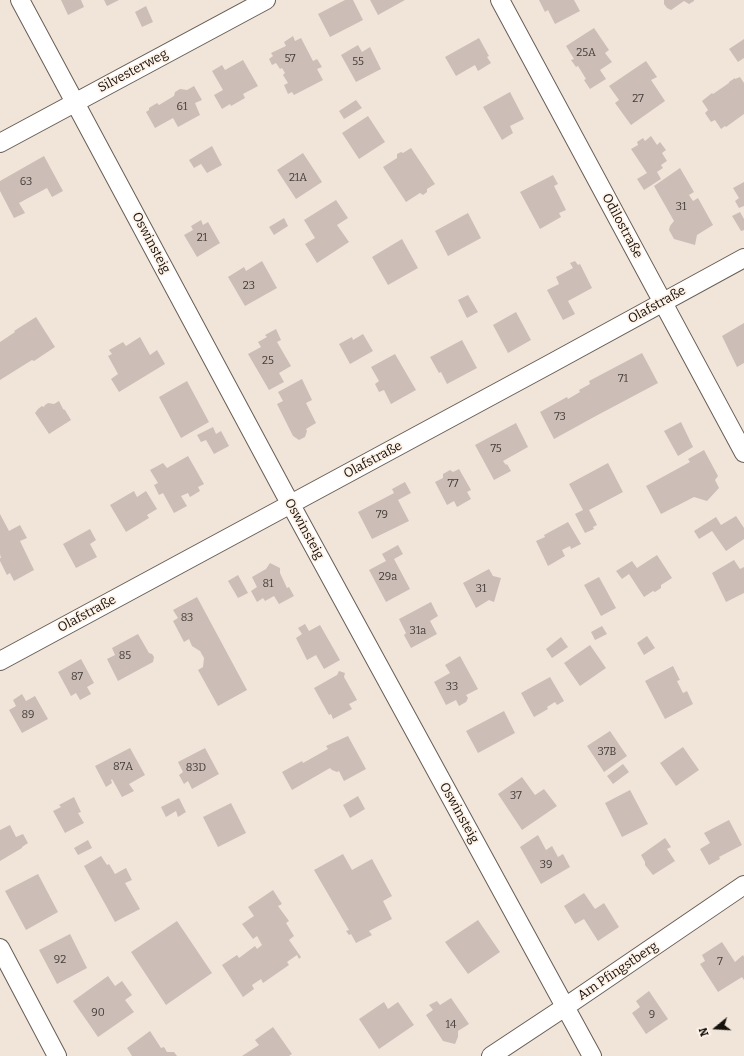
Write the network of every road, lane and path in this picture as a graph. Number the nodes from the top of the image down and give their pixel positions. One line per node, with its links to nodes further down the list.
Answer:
1 (20, 0): 4 (street, Oswinsteig)
2 (266, 0): 4 (street, Silvesterweg)
3 (500, 0): 7 (street, Odilostraße)
4 (75, 103): 5 (street, Silvesterweg); 9 (street, Oswinsteig)
5 (0, 143)
6 (744, 258): 7 (street, Olafstraße)
7 (663, 302): 8 (street, Odilostraße); 9 (street, Olafstraße)
8 (744, 453)
9 (291, 504): 10 (street, Olafstraße); 13 (street, Oswinsteig)
10 (0, 661)
11 (744, 885): 13 (street, Am Pfingstberg)
12 (0, 948): 14 (street)
13 (565, 1007): 15 (street, Am Pfingstberg); 16 (street, Oswinsteig)
14 (57, 1056)
15 (491, 1056)
16 (592, 1056)

